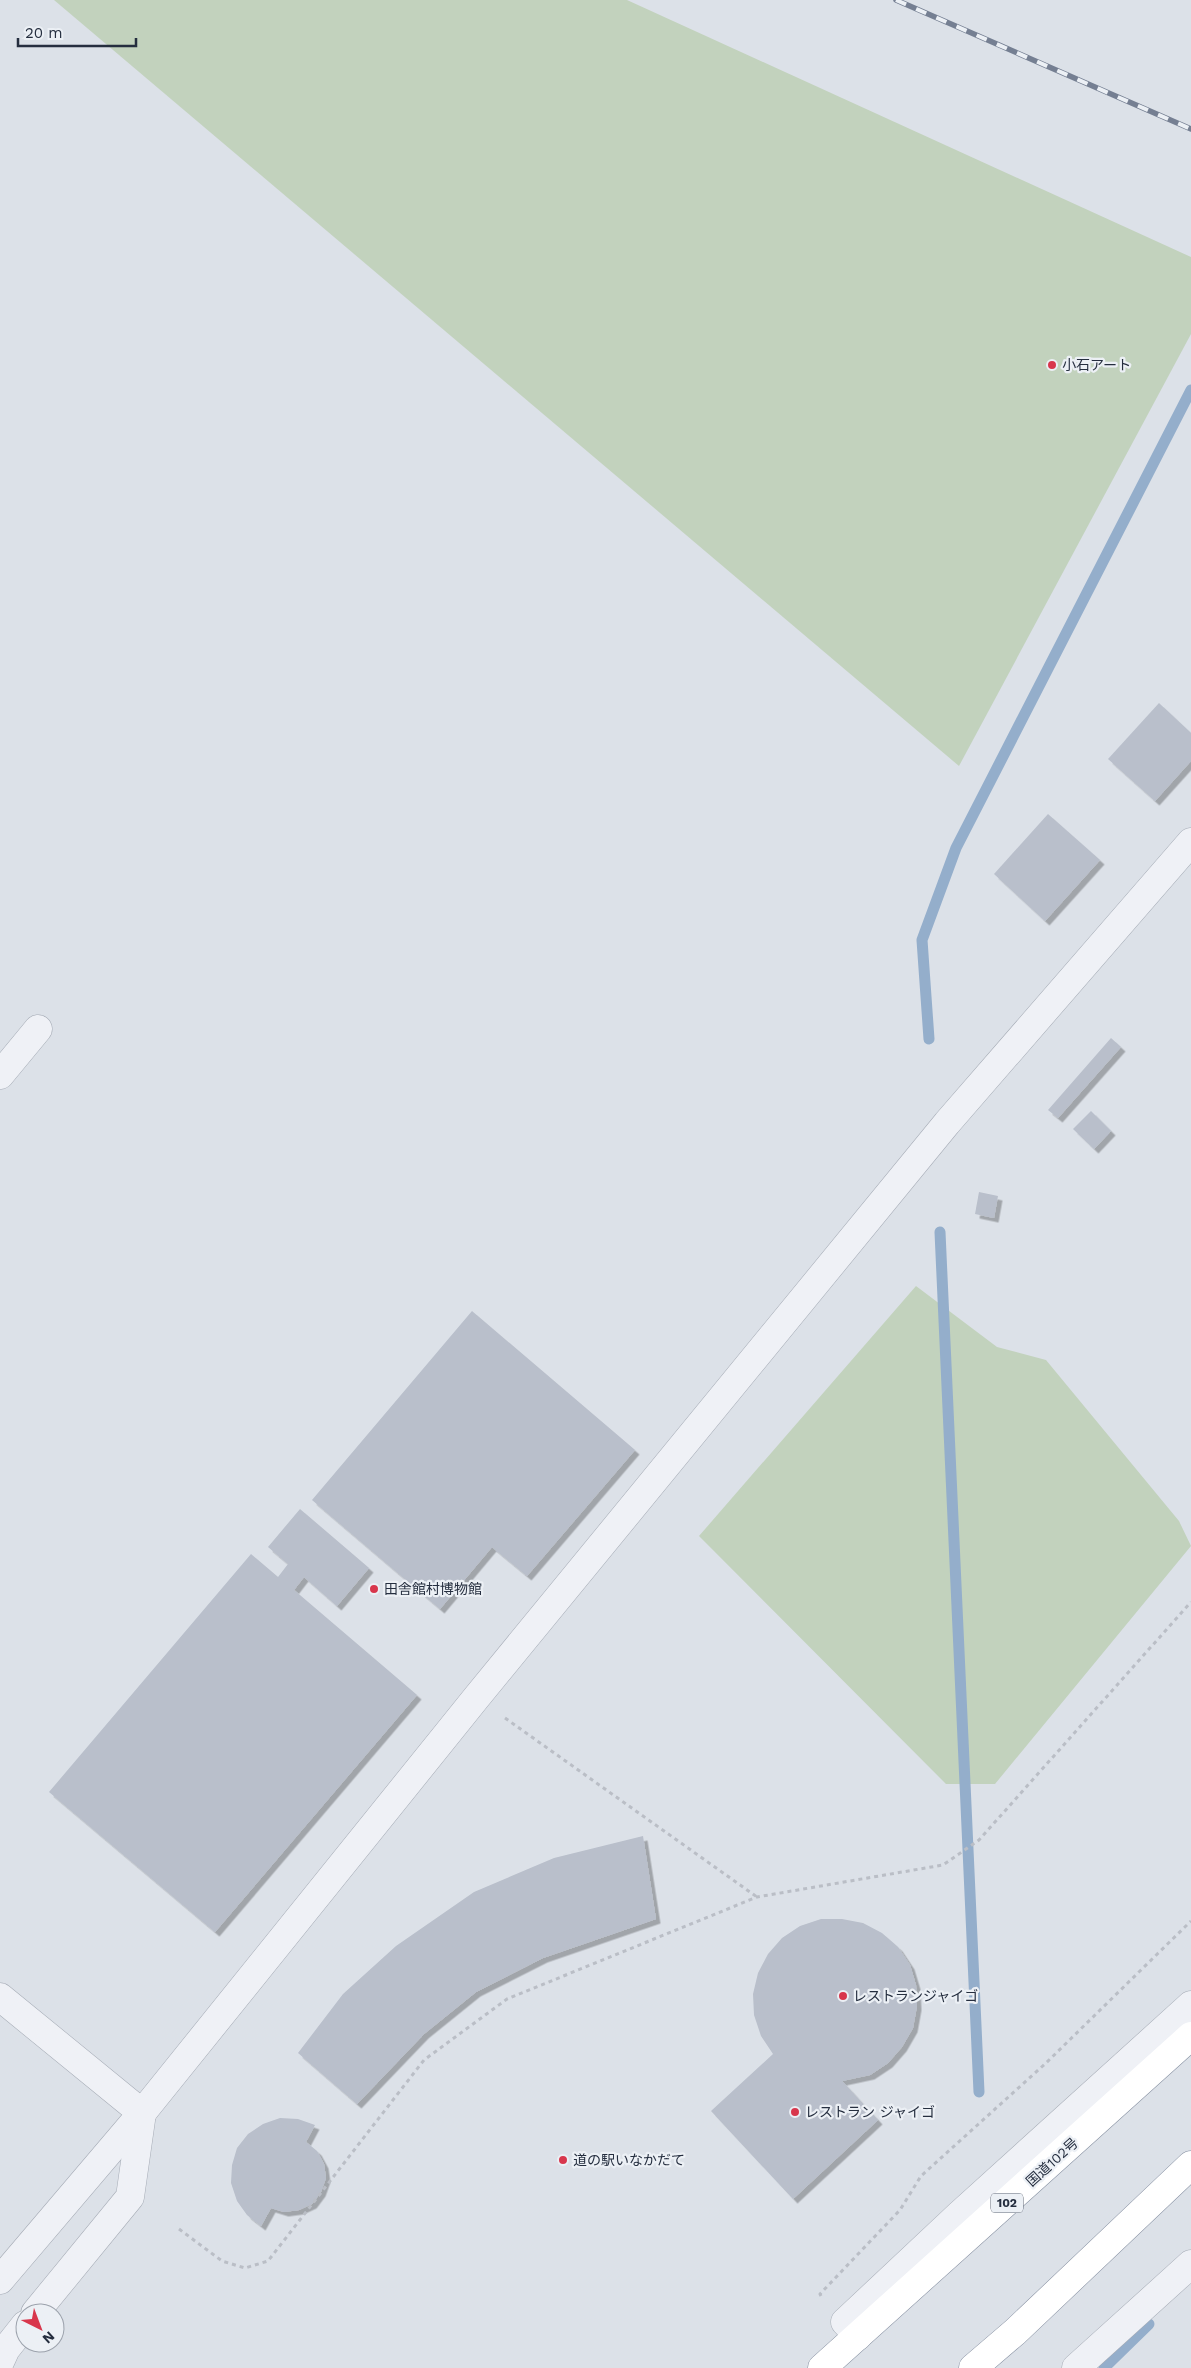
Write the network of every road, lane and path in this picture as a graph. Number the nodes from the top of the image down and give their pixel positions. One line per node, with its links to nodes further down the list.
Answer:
1 (1191, 842): 5 (street)
2 (38, 1029): 3 (street)
3 (0, 1075)
4 (1191, 1602): 6 (path)
5 (476, 1698): 6 (path); 11 (street)
6 (756, 1896): 13 (path)
7 (1191, 1921): 17 (path)
8 (0, 1997): 11 (street)
9 (1191, 2004): 17 (street)
10 (1191, 2036): 17 (highway, 国道102号 / 102)
11 (142, 2113): 15 (street); 16 (street)
12 (1191, 2165): 21 (highway)
13 (179, 2229)
14 (1191, 2264): 22 (street)
15 (0, 2280)
16 (43, 2303)
17 (852, 2329): 20 (highway, 国道102号 / 102)
18 (15, 2338): 19 (street)
19 (0, 2362)
20 (822, 2368)
21 (974, 2368)
22 (1076, 2368)

